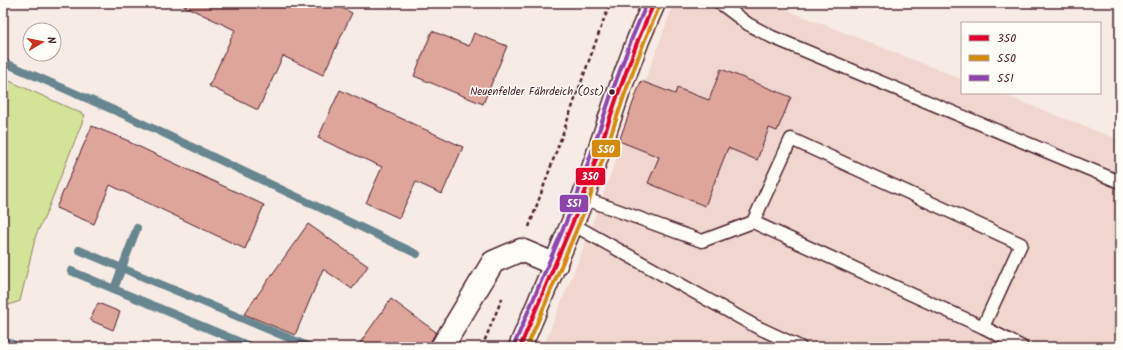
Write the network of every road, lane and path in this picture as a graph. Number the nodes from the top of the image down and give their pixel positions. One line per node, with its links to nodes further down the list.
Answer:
1 (611, 3): 8 (path)
2 (654, 3): 5 (street)
3 (720, 3): 4 (lane)
4 (1120, 182)
5 (582, 198): 6 (lane); 7 (street)
6 (753, 222): 11 (lane); 11 (lane)
7 (572, 224): 9 (street); 15 (lane)
8 (521, 250): 9 (street); 12 (street)
9 (556, 265): 14 (street)
10 (504, 292): 13 (path)
11 (983, 327): 16 (lane)
12 (442, 347)
13 (482, 347)
14 (520, 347)
15 (800, 347)
16 (1022, 347)

